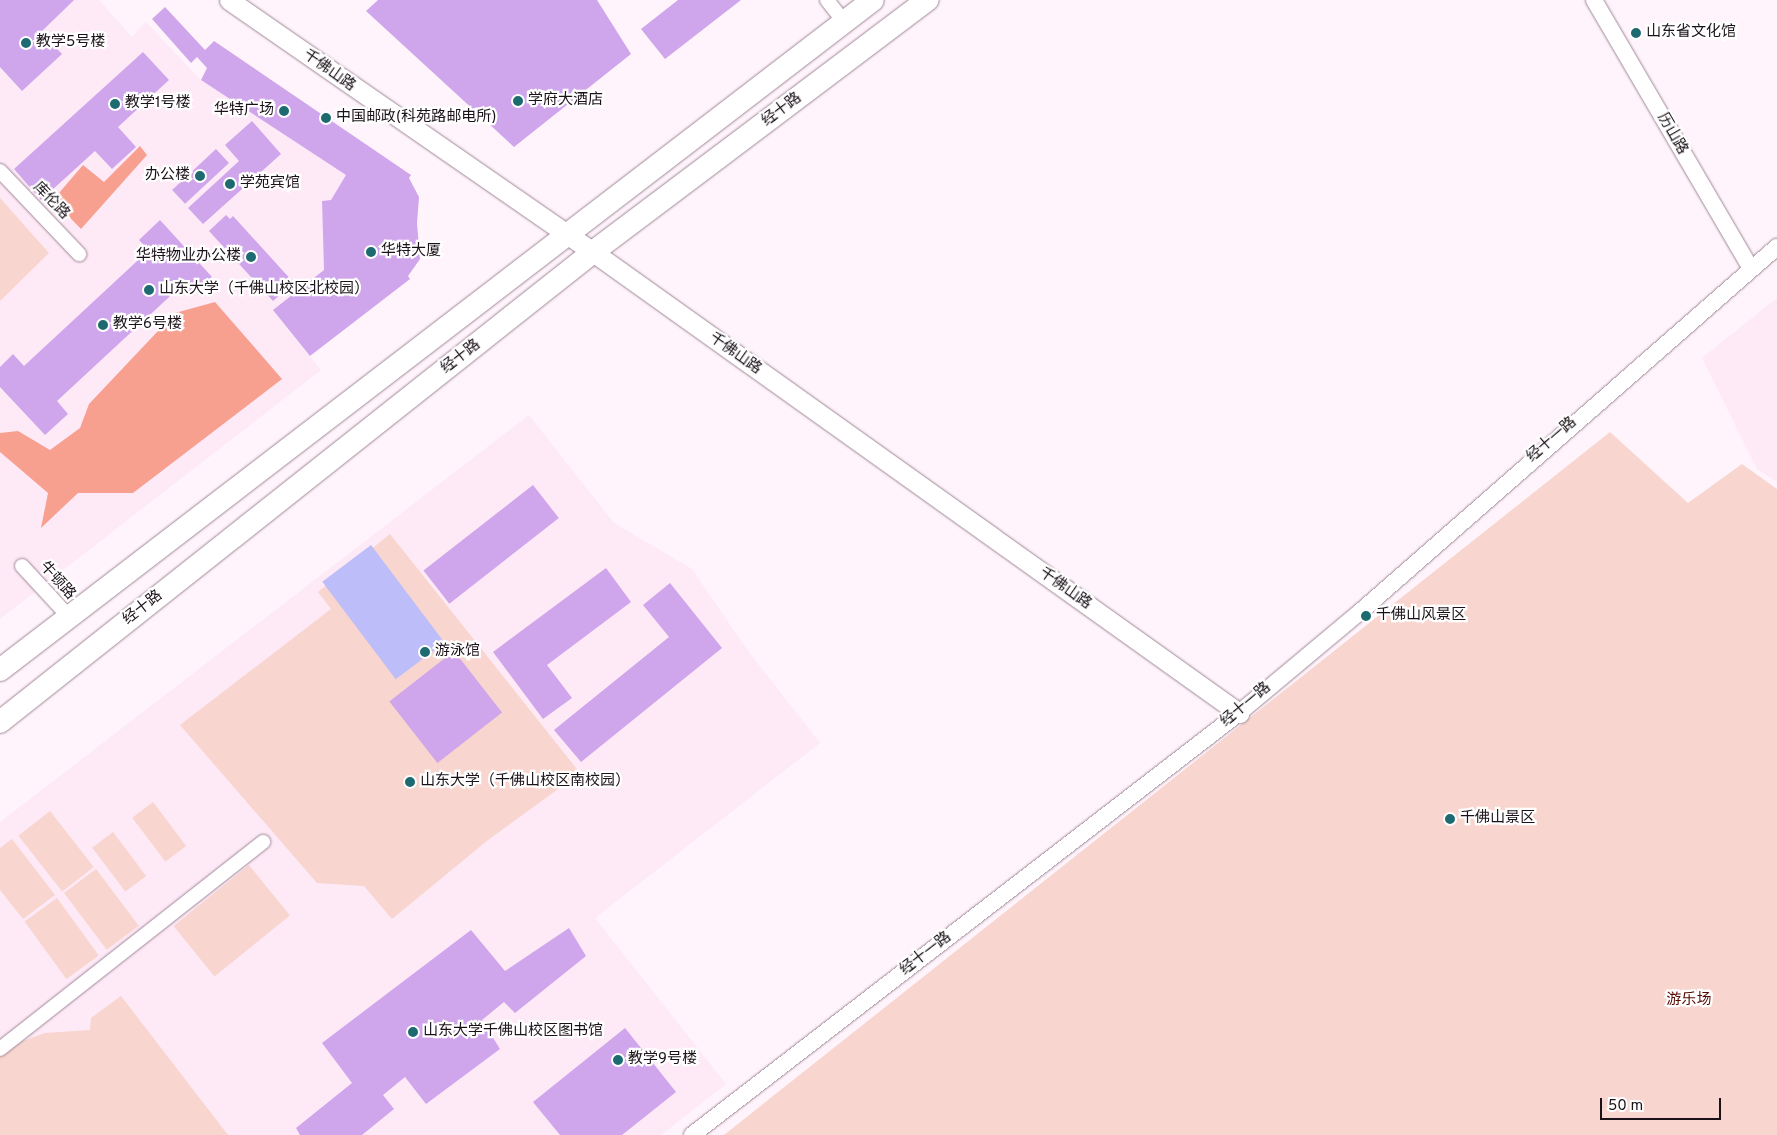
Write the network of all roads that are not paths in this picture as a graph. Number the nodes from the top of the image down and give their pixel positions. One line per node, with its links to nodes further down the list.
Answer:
1 (229, 0): 8 (main road, 千佛山路)
2 (827, 0): 6 (street)
3 (873, 0): 6 (highway)
4 (928, 0): 10 (highway, 经十路)
5 (1594, 0): 12 (street, 历山路)
6 (844, 22): 8 (highway)
7 (0, 171): 11 (street, 库伦路)
8 (566, 235): 10 (main road, 千佛山路); 14 (highway)
9 (1777, 247): 12 (street, 经十一路)
10 (593, 252): 16 (main road, 千佛山路); 17 (highway, 经十路)
11 (79, 254)
12 (1750, 267): 16 (street, 经十一路)
13 (22, 566): 14 (street, 牛顿路)
14 (68, 617): 15 (highway)
15 (0, 670)
16 (1239, 713): 20 (street, 经十一路)
17 (0, 722)
18 (263, 842): 19 (street)
19 (0, 1048)
20 (692, 1135)

